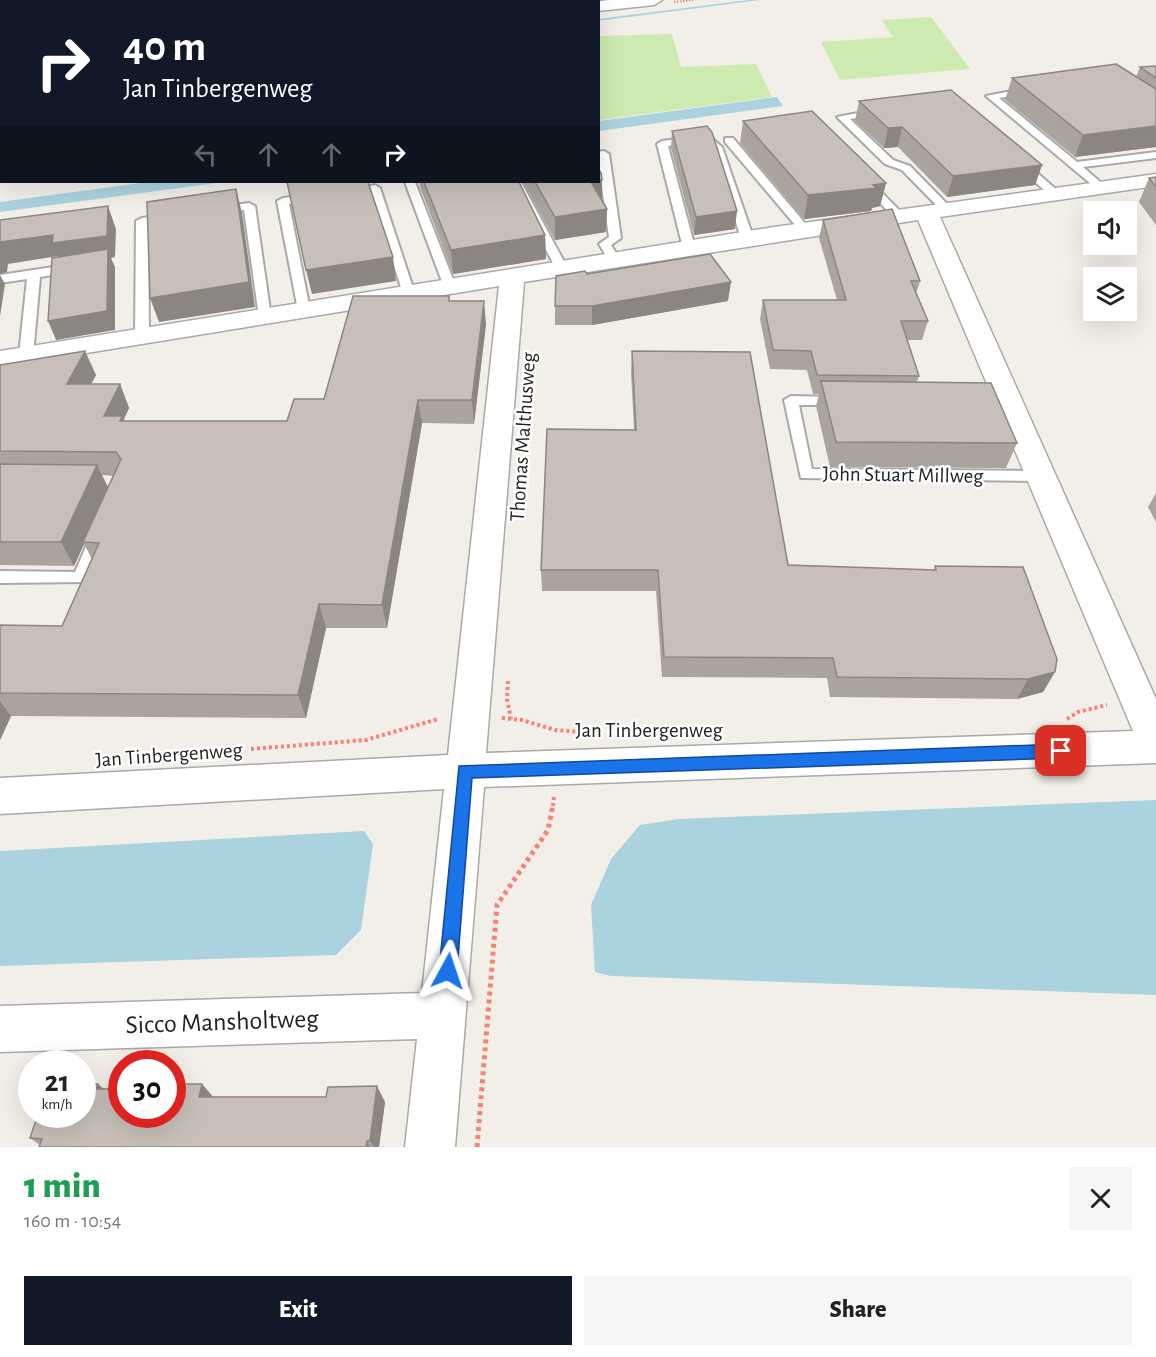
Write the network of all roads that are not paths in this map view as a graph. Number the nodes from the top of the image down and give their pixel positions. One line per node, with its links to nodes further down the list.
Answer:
1 (654, 0): 2 (street)
2 (600, 6)
3 (1039, 90): 9 (lane)
4 (886, 112): 17 (lane)
5 (729, 140): 19 (lane)
6 (600, 155): 22 (lane)
7 (1156, 155): 9 (lane)
8 (1012, 156): 15 (lane)
9 (1075, 165): 14 (lane)
10 (859, 176): 17 (lane)
11 (1156, 180): 14 (street)
12 (410, 183): 28 (lane)
13 (517, 183): 24 (lane)
14 (1101, 187): 15 (street)
15 (1055, 194): 17 (street)
16 (206, 212): 31 (lane)
17 (924, 213): 19 (street); 36 (street)
18 (185, 215): 32 (lane)
19 (806, 230): 20 (street)
20 (750, 238): 21 (street); 21 (lane)
21 (689, 248): 22 (street)
22 (615, 261): 24 (street)
23 (90, 266): 25 (lane)
24 (562, 269): 26 (street)
25 (34, 274): 27 (lane); 33 (lane)
26 (512, 278): 28 (street); 41 (street, Thomas Malthusweg)
27 (0, 279)
28 (450, 287): 29 (street)
29 (409, 294): 30 (street); 30 (lane)
30 (304, 310): 31 (street)
31 (265, 317): 32 (street)
32 (142, 336): 33 (street)
33 (26, 355): 34 (street)
34 (0, 358)
35 (860, 401): 36 (lane, John Stuart Millweg)
36 (1040, 476): 39 (street)
37 (103, 524): 38 (lane)
38 (0, 577)
39 (1156, 741)
40 (1156, 747): 41 (street, Jan Tinbergenweg)
41 (465, 771): 42 (street, Jan Tinbergenweg); 43 (street, Thomas Malthusweg)
42 (0, 796)
43 (444, 1015): 44 (street, Sicco Mansholtweg); 45 (street, Thomas Malthusweg)
44 (0, 1029)
45 (430, 1147)

